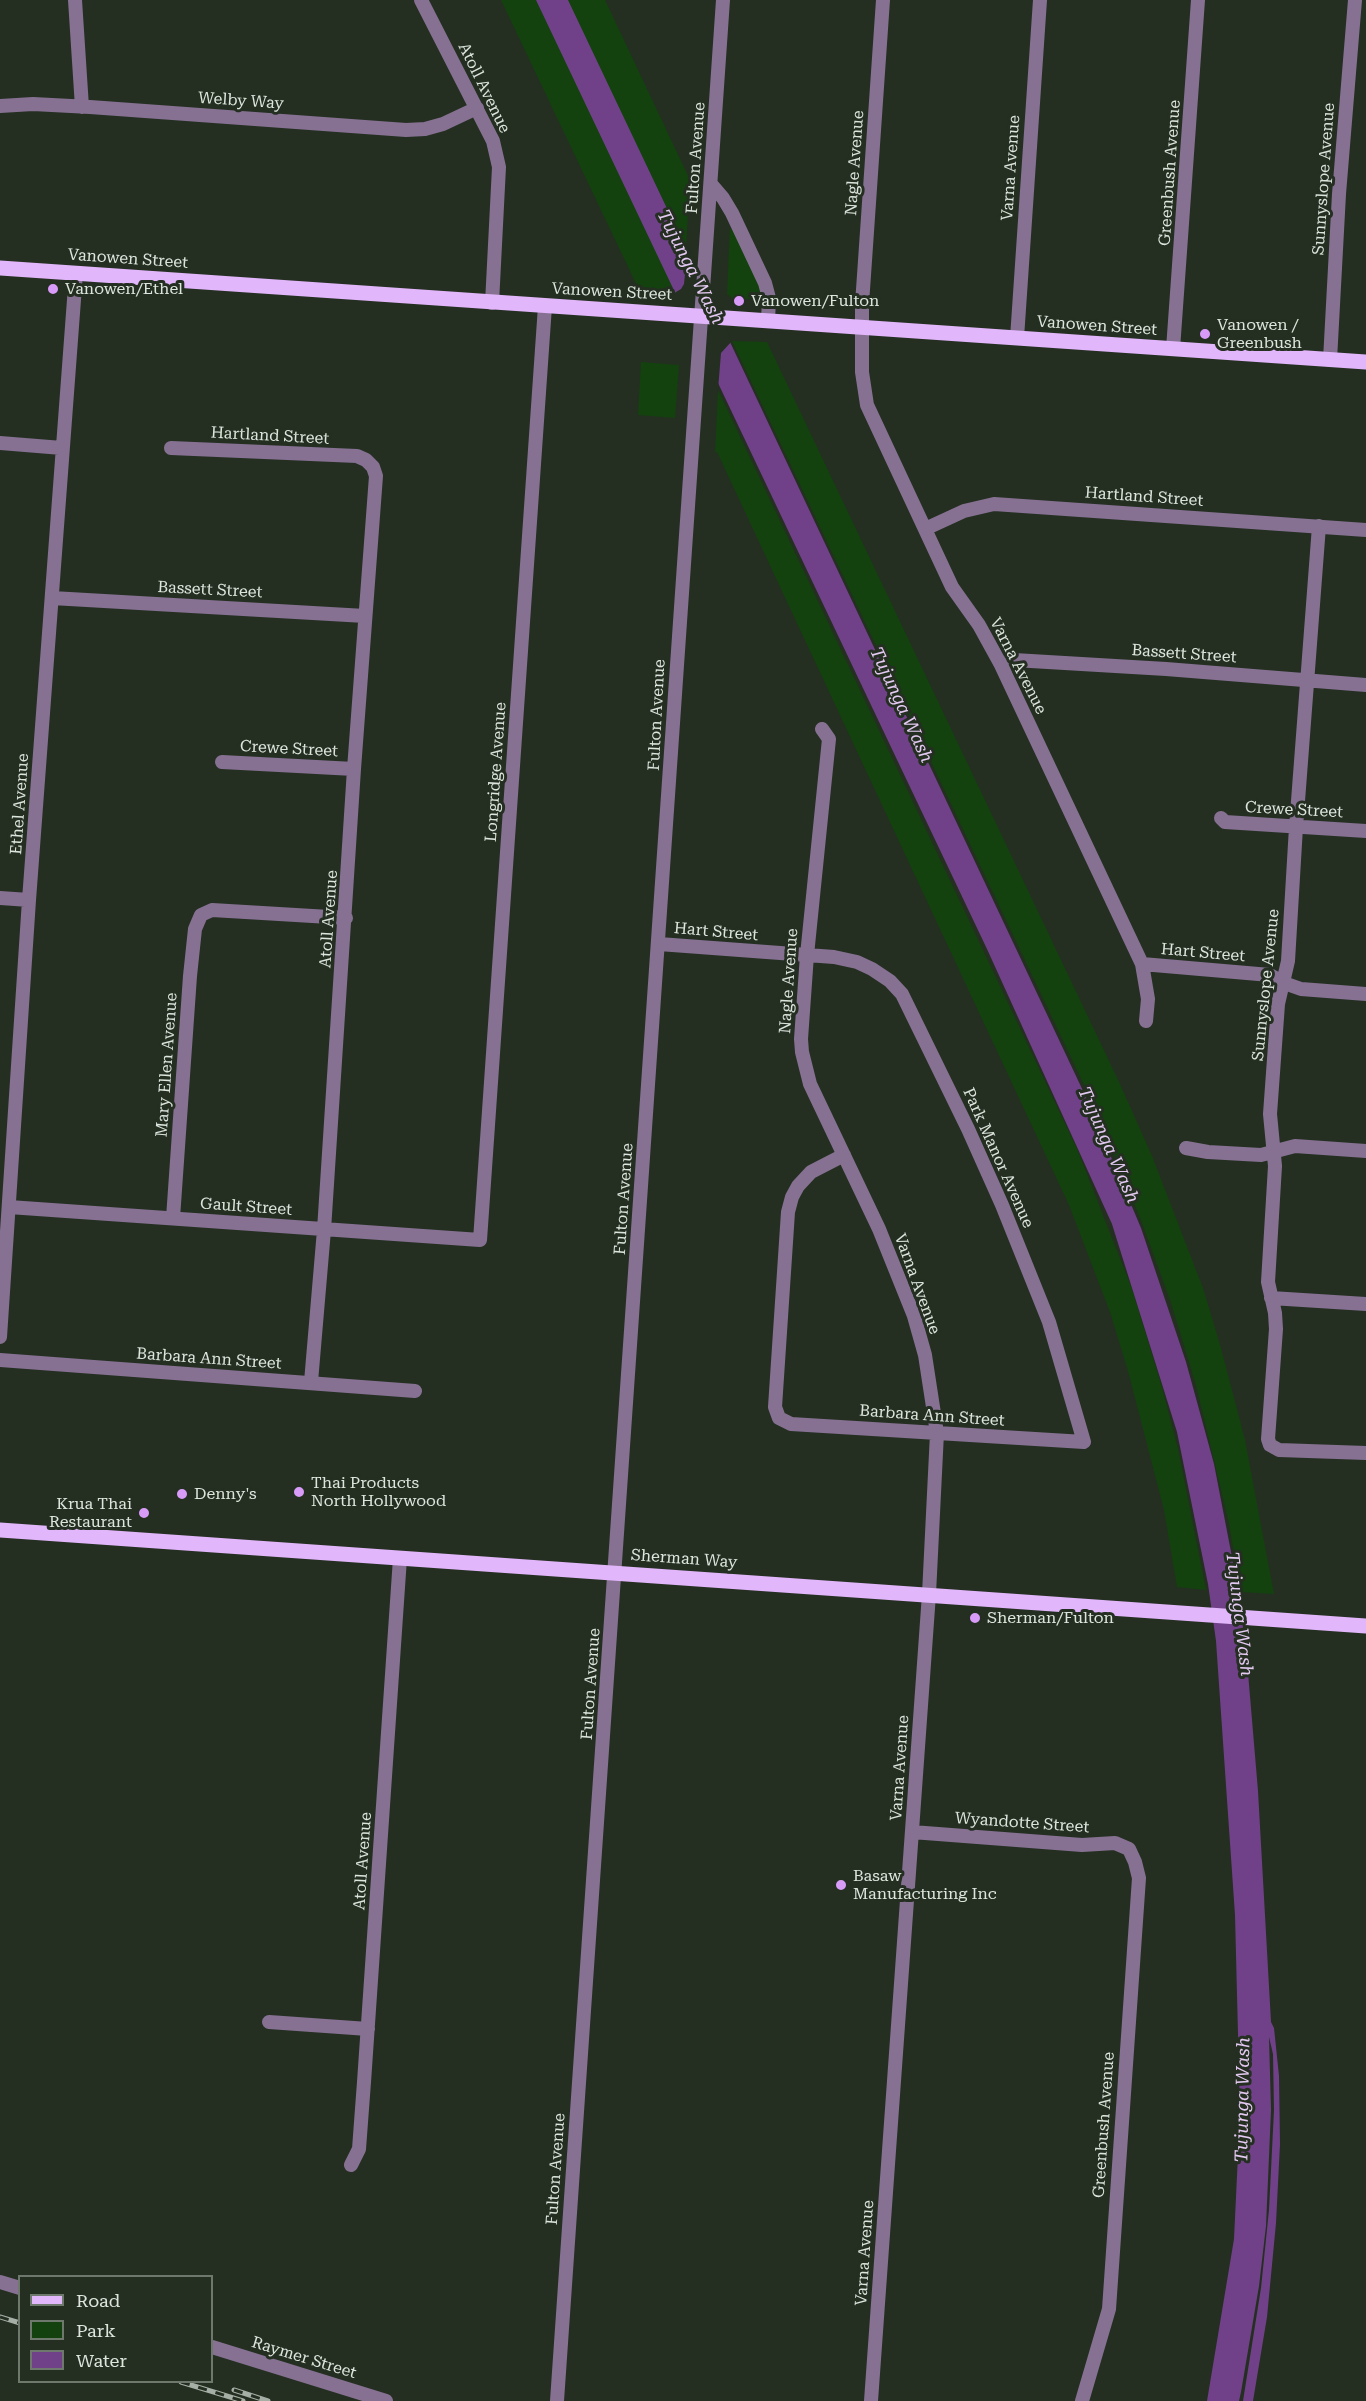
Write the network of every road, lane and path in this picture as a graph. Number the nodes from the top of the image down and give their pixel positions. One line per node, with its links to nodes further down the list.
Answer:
1 (75, 0): 9 (street)
2 (421, 0): 10 (street, Atoll Avenue)
3 (723, 0): 11 (street, Fulton Avenue)
4 (883, 0): 18 (street, Nagle Avenue)
5 (1040, 0): 19 (street, Varna Avenue)
6 (1198, 0): 20 (street, Greenbush Avenue)
7 (1355, 0): 21 (street, Sunnyslope Avenue)
8 (0, 106): 9 (street, Welby Way)
9 (82, 107): 10 (street, Welby Way)
10 (477, 108): 14 (street, Atoll Avenue)
11 (711, 184): 16 (street, Fulton Avenue); 17 (street)
12 (0, 268): 13 (main road, Vanowen Street)
13 (76, 273): 14 (main road, Vanowen Street); 24 (street, Ethel Avenue)
14 (492, 303): 15 (main road, Vanowen Street)
15 (544, 306): 16 (main road, Vanowen Street); 57 (street, Longridge Avenue)
16 (702, 316): 17 (main road, Vanowen Street); 44 (street, Fulton Avenue)
17 (768, 321): 18 (main road, Vanowen Street)
18 (862, 328): 19 (main road, Vanowen Street); 28 (street, Varna Avenue)
19 (1017, 338): 20 (main road, Vanowen Street)
20 (1173, 349): 21 (main road, Vanowen Street)
21 (1330, 360): 22 (main road, Vanowen Street)
22 (1366, 362)
23 (0, 443): 24 (street)
24 (62, 448): 30 (street, Ethel Avenue)
25 (171, 448): 26 (street, Hartland Street)
26 (366, 460): 31 (street, Atoll Avenue)
27 (1319, 526): 28 (street, Hartland Street); 29 (street, Hartland Street); 33 (street, Sunnyslope Avenue)
28 (925, 529): 32 (street, Varna Avenue)
29 (1366, 530)
30 (52, 598): 31 (street, Bassett Street); 42 (street, Ethel Avenue)
31 (365, 616): 37 (street, Atoll Avenue)
32 (1001, 665): 33 (street, Bassett Street); 46 (street, Varna Avenue)
33 (1307, 680): 34 (street, Bassett Street); 39 (street, Sunnyslope Avenue)
34 (1366, 685)
35 (822, 729): 45 (street, Nagle Avenue)
36 (222, 762): 37 (street, Crewe Street)
37 (354, 769): 43 (street, Atoll Avenue)
38 (1221, 818): 39 (street, Crewe Street)
39 (1296, 827): 40 (street, Crewe Street); 47 (street, Sunnyslope Avenue)
40 (1366, 831)
41 (0, 898): 42 (street)
42 (29, 900): 54 (street, Ethel Avenue)
43 (346, 918): 55 (street, Mary Ellen Avenue); 56 (street, Atoll Avenue)
44 (659, 944): 45 (street, Hart Street); 69 (street, Fulton Avenue)
45 (807, 955): 53 (street, Nagle Avenue); 65 (street, Park Manor Avenue)
46 (1143, 964): 47 (street, Hart Street); 49 (street, Varna Avenue)
47 (1284, 983): 48 (street, Hart Street); 52 (street, Sunnyslope Avenue)
48 (1366, 994)
49 (1146, 1021)
50 (1186, 1148): 52 (street)
51 (1366, 1151): 52 (street)
52 (1275, 1152): 58 (street, Sunnyslope Avenue)
53 (844, 1155): 64 (street, Varna Avenue); 64 (street, Barbara Ann Street)
54 (9, 1207): 55 (street, Gault Street); 60 (street, Ethel Avenue)
55 (173, 1218): 56 (street, Gault Street)
56 (324, 1230): 57 (street, Gault Street); 62 (street, Atoll Avenue)
57 (480, 1240)
58 (1271, 1298): 59 (street); 66 (street, Sunnyslope Avenue)
59 (1366, 1304)
60 (0, 1337)
61 (0, 1360): 62 (street, Barbara Ann Street)
62 (310, 1382): 63 (street, Barbara Ann Street)
63 (415, 1391)
64 (937, 1433): 65 (street, Barbara Ann Street); 70 (street, Varna Avenue)
65 (1084, 1442)
66 (1366, 1453)
67 (0, 1530): 68 (main road, Sherman Way)
68 (400, 1558): 69 (main road, Sherman Way); 75 (street, Atoll Avenue)
69 (616, 1573): 70 (main road, Sherman Way); 81 (street, Fulton Avenue)
70 (929, 1594): 71 (main road, Sherman Way); 72 (street, Varna Avenue)
71 (1366, 1626)
72 (912, 1832): 73 (street, Wyandotte Street); 82 (street, Varna Avenue)
73 (1129, 1849): 83 (street, Greenbush Avenue)
74 (269, 2022): 75 (street)
75 (368, 2029): 76 (street, Atoll Avenue)
76 (351, 2165)
77 (0, 2282): 78 (street)
78 (18, 2287)
79 (213, 2347): 80 (street, Raymer Street)
80 (386, 2401)
81 (557, 2401)
82 (871, 2401)
83 (1082, 2401)

